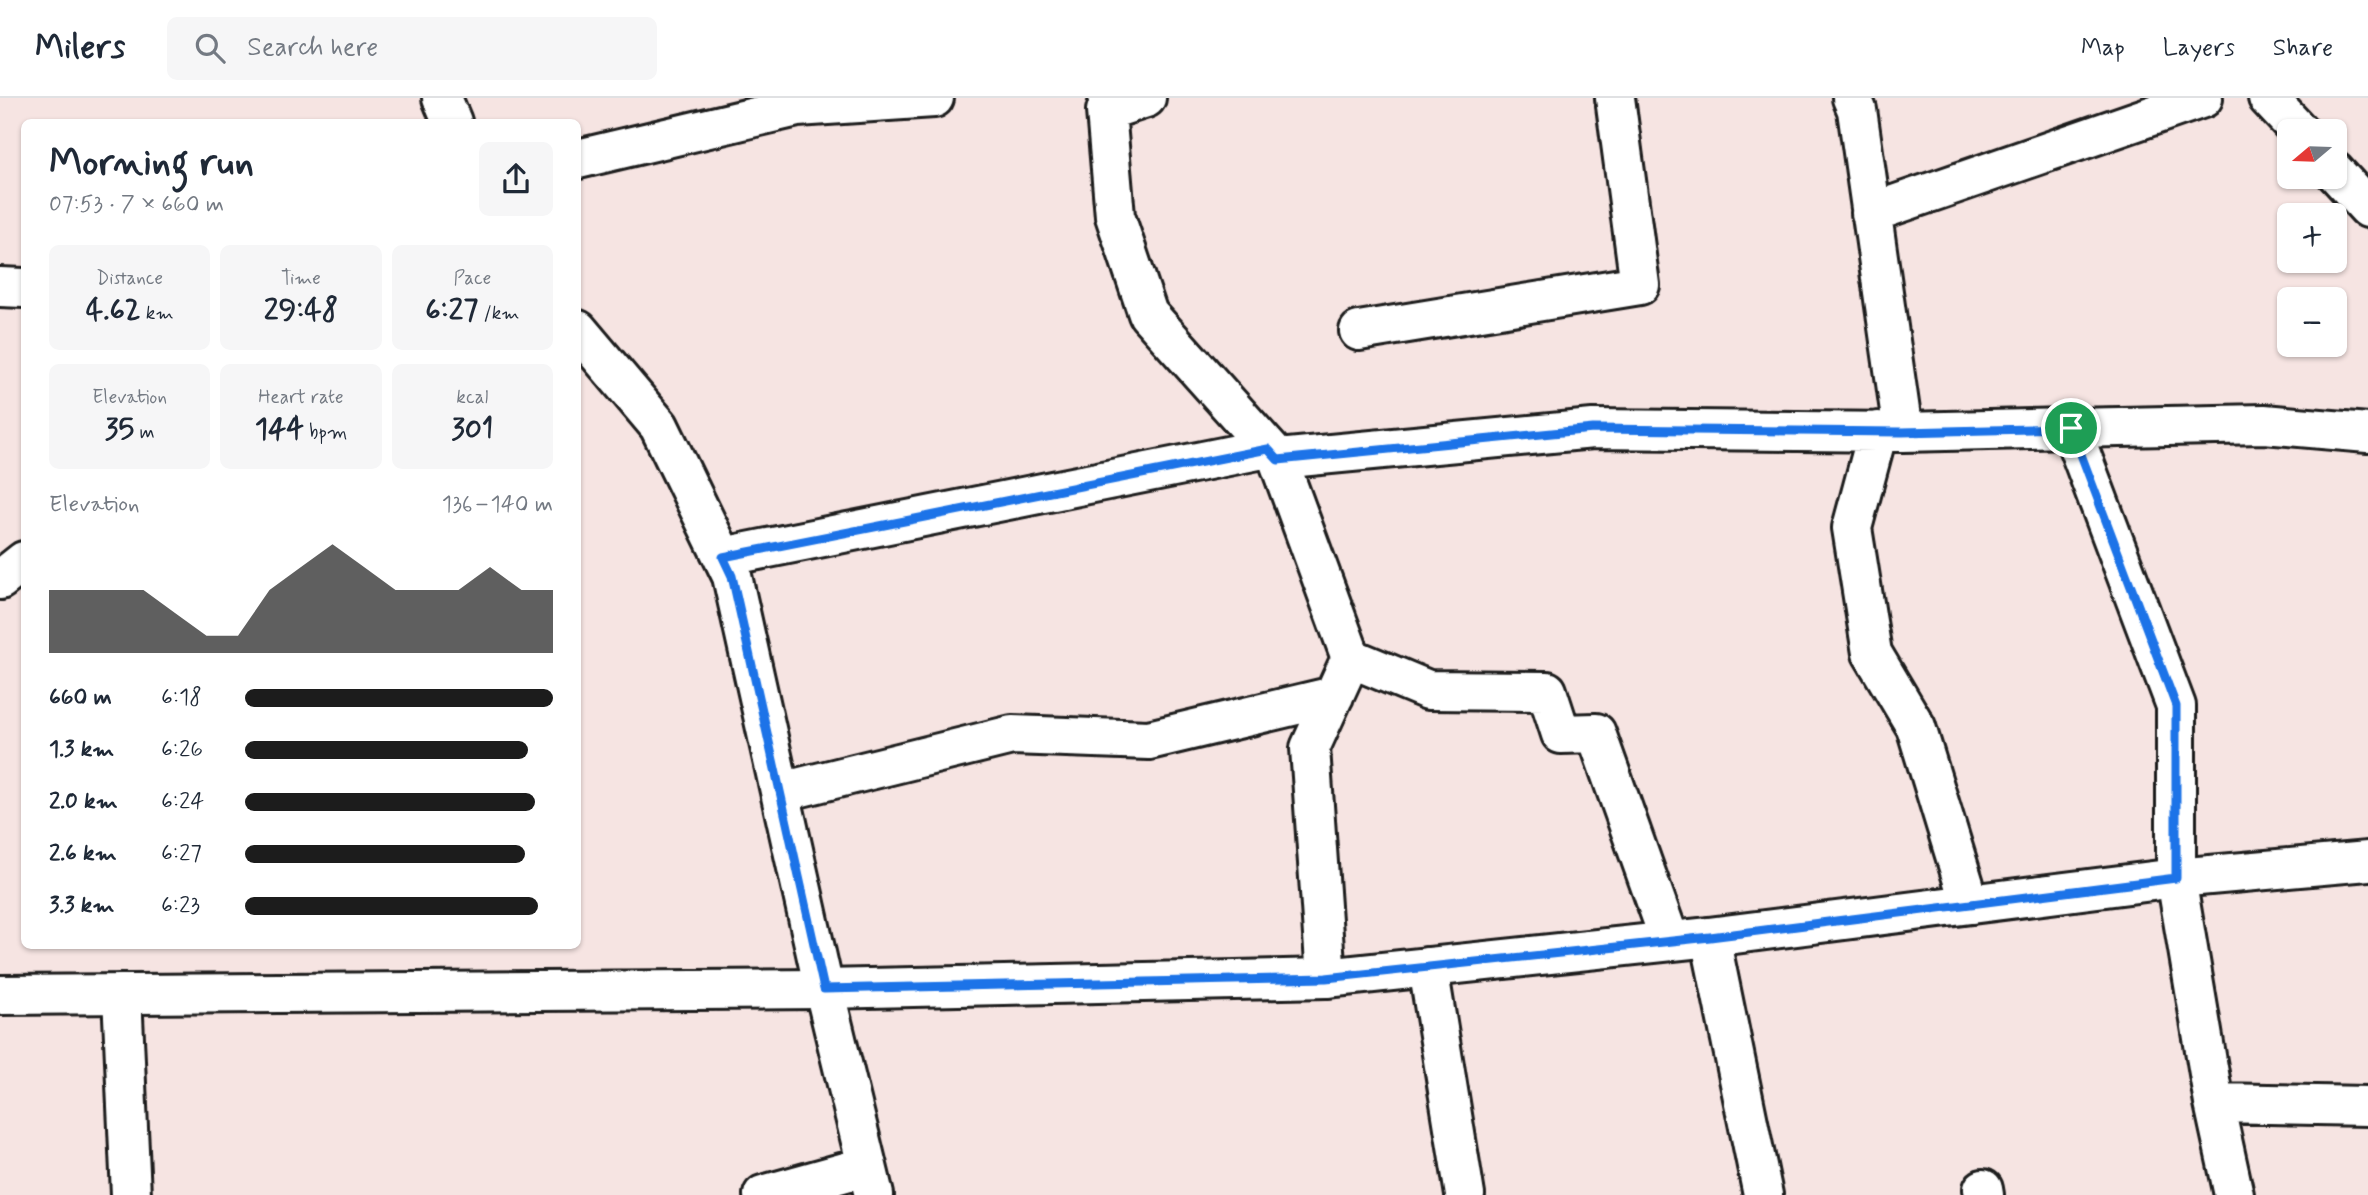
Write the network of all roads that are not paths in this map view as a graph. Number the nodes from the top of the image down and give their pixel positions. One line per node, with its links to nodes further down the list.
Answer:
1 (442, 98): 10 (street)
2 (934, 98): 8 (street)
3 (1146, 98): 9 (street)
4 (1615, 98): 18 (street)
5 (1852, 98): 15 (street)
6 (2203, 98): 15 (street)
7 (2268, 98): 11 (street)
8 (847, 101): 12 (street)
9 (1108, 104): 23 (street)
10 (451, 119)
11 (2288, 119)
12 (581, 158)
13 (2347, 185): 14 (street)
14 (2368, 208)
15 (1871, 213): 21 (street)
16 (0, 287): 17 (street)
17 (21, 288)
18 (1359, 331)
19 (581, 334): 24 (street)
20 (2071, 428): 21 (street); 22 (street); 31 (street)
21 (1890, 432): 23 (street); 32 (street)
22 (2368, 433)
23 (1273, 454): 24 (street); 27 (street)
24 (723, 557): 29 (street)
25 (21, 563): 26 (street)
26 (0, 580)
27 (1351, 659): 28 (street); 34 (street)
28 (1334, 696): 29 (street); 36 (street)
29 (781, 792): 37 (street)
30 (2368, 861): 31 (street)
31 (2176, 878): 32 (street); 40 (street)
32 (1970, 904): 33 (street)
33 (1710, 937): 34 (street); 46 (street)
34 (1670, 941): 35 (street)
35 (1428, 967): 36 (street); 45 (street)
36 (1326, 978): 37 (street)
37 (824, 989): 38 (street); 42 (street)
38 (122, 994): 39 (street); 43 (street)
39 (0, 995)
40 (2214, 1103): 41 (street); 47 (street)
41 (2368, 1106)
42 (871, 1180): 44 (street)
43 (131, 1195)
44 (763, 1195)
45 (1465, 1195)
46 (1763, 1195)
47 (2234, 1195)

